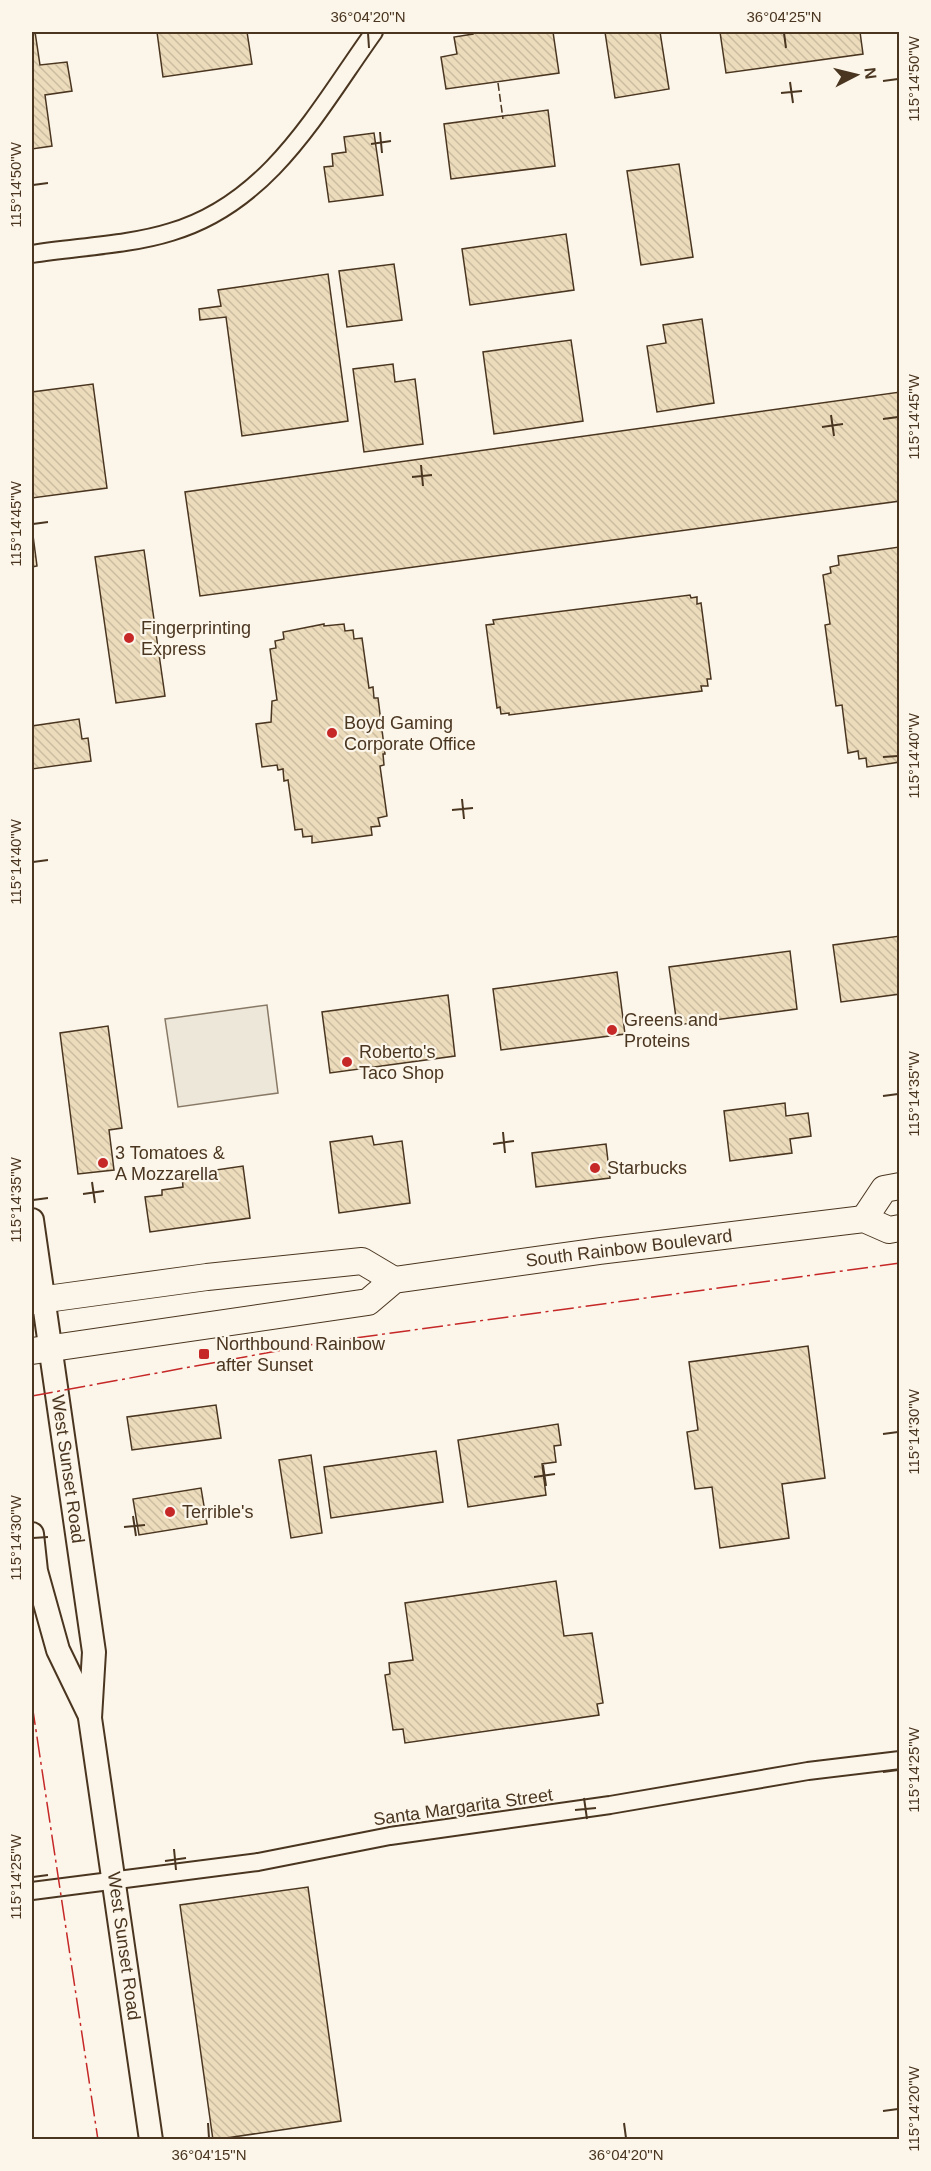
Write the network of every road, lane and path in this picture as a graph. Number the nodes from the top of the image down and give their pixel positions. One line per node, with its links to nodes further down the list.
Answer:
1 (374, 32): 2 (street)
2 (32, 254)
3 (900, 1186): 4 (main road)
4 (864, 1219): 6 (main road, South Rainbow Boulevard); 7 (main road, South Rainbow Boulevard)
5 (32, 1220): 8 (main road, West Sunset Road)
6 (900, 1228)
7 (394, 1280): 8 (main road); 9 (main road)
8 (38, 1300): 9 (main road, West Sunset Road)
9 (41, 1349): 11 (main road, West Sunset Road)
10 (32, 1534): 11 (main road, West Sunset Road)
11 (90, 1718): 13 (main road, West Sunset Road)
12 (900, 1760): 13 (street, Santa Margarita Street)
13 (115, 1881): 14 (street, Santa Margarita Street); 15 (main road, West Sunset Road)
14 (32, 1891)
15 (151, 2139)

